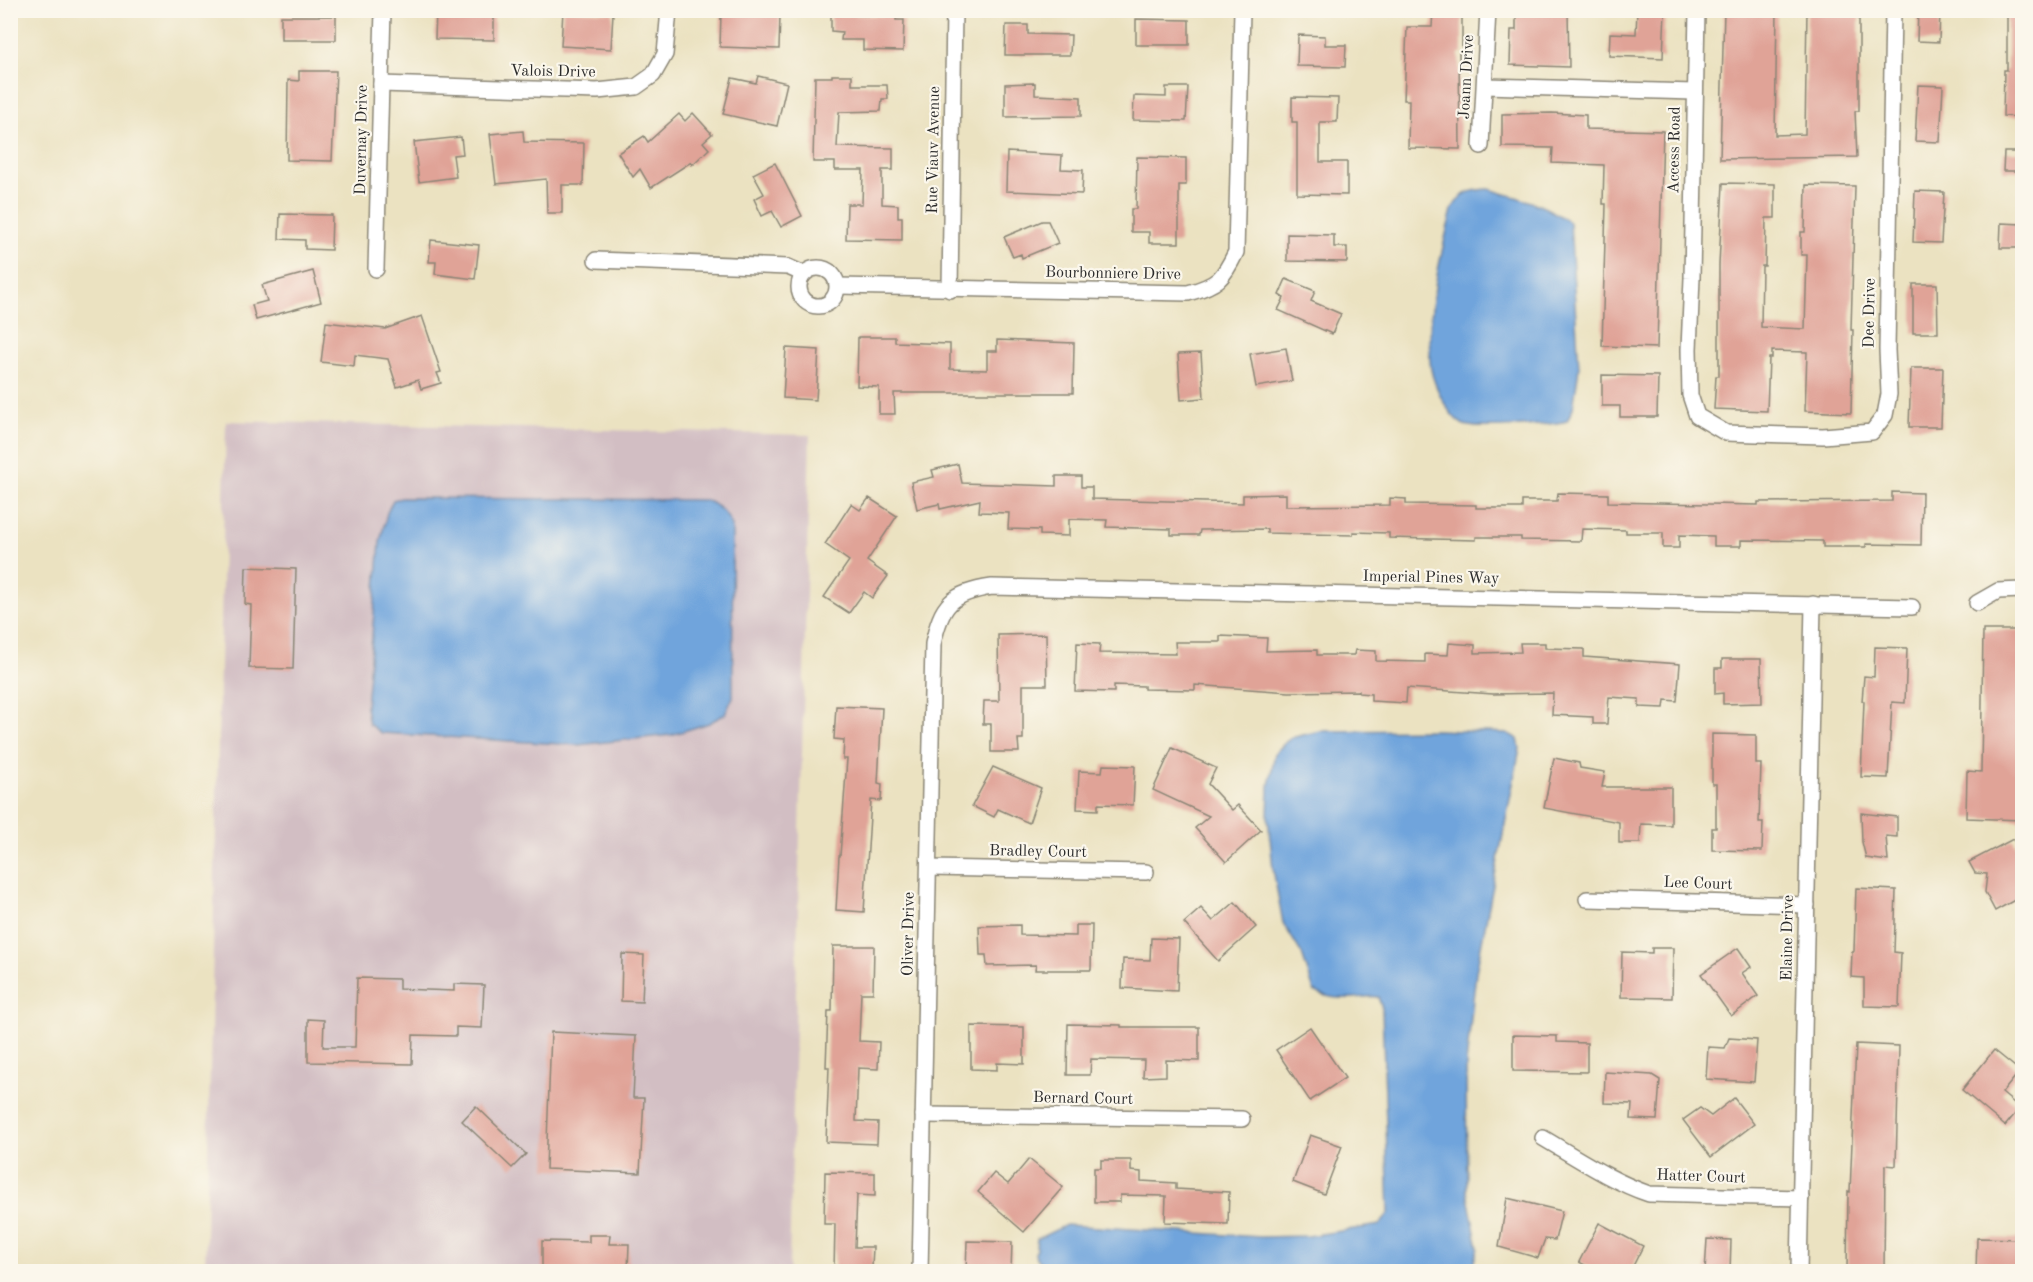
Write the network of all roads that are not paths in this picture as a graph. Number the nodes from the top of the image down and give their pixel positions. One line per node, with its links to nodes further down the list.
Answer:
1 (383, 10): 8 (street, Duvernay Drive)
2 (669, 10): 8 (street, Valois Drive)
3 (954, 10): 16 (street, Rue Viauv Avenue)
4 (1242, 10): 16 (street, Bourbonniere Drive)
5 (1488, 10): 9 (street, Joann Drive)
6 (1696, 10): 10 (street)
7 (1893, 10): 17 (street, Dee Drive)
8 (381, 84): 13 (street, Duvernay Drive)
9 (1485, 86): 10 (street, Access Road); 11 (street, Joann Drive)
10 (1694, 92): 17 (street, Access Road)
11 (1481, 146)
12 (596, 260): 14 (street)
13 (376, 269)
14 (804, 274): 15 (street); 15 (street)
15 (838, 286): 16 (street, Bourbonniere Drive)
16 (950, 290)
17 (1697, 416)
18 (2022, 590): 20 (street)
19 (951, 601): 21 (street, Imperial Pines Way); 23 (street, Oliver Drive)
20 (1977, 603)
21 (1813, 604): 22 (street, Imperial Pines Way); 26 (street, Elaine Drive)
22 (1912, 607)
23 (929, 868): 24 (street, Bradley Court); 27 (street, Oliver Drive)
24 (1146, 872)
25 (1587, 899): 26 (street, Lee Court)
26 (1807, 905): 30 (street, Elaine Drive)
27 (923, 1115): 28 (street, Bernard Court); 31 (street, Oliver Drive)
28 (1242, 1119)
29 (1543, 1138): 30 (street, Hatter Court)
30 (1801, 1198): 32 (street, Elaine Drive)
31 (920, 1272)
32 (1799, 1272)

